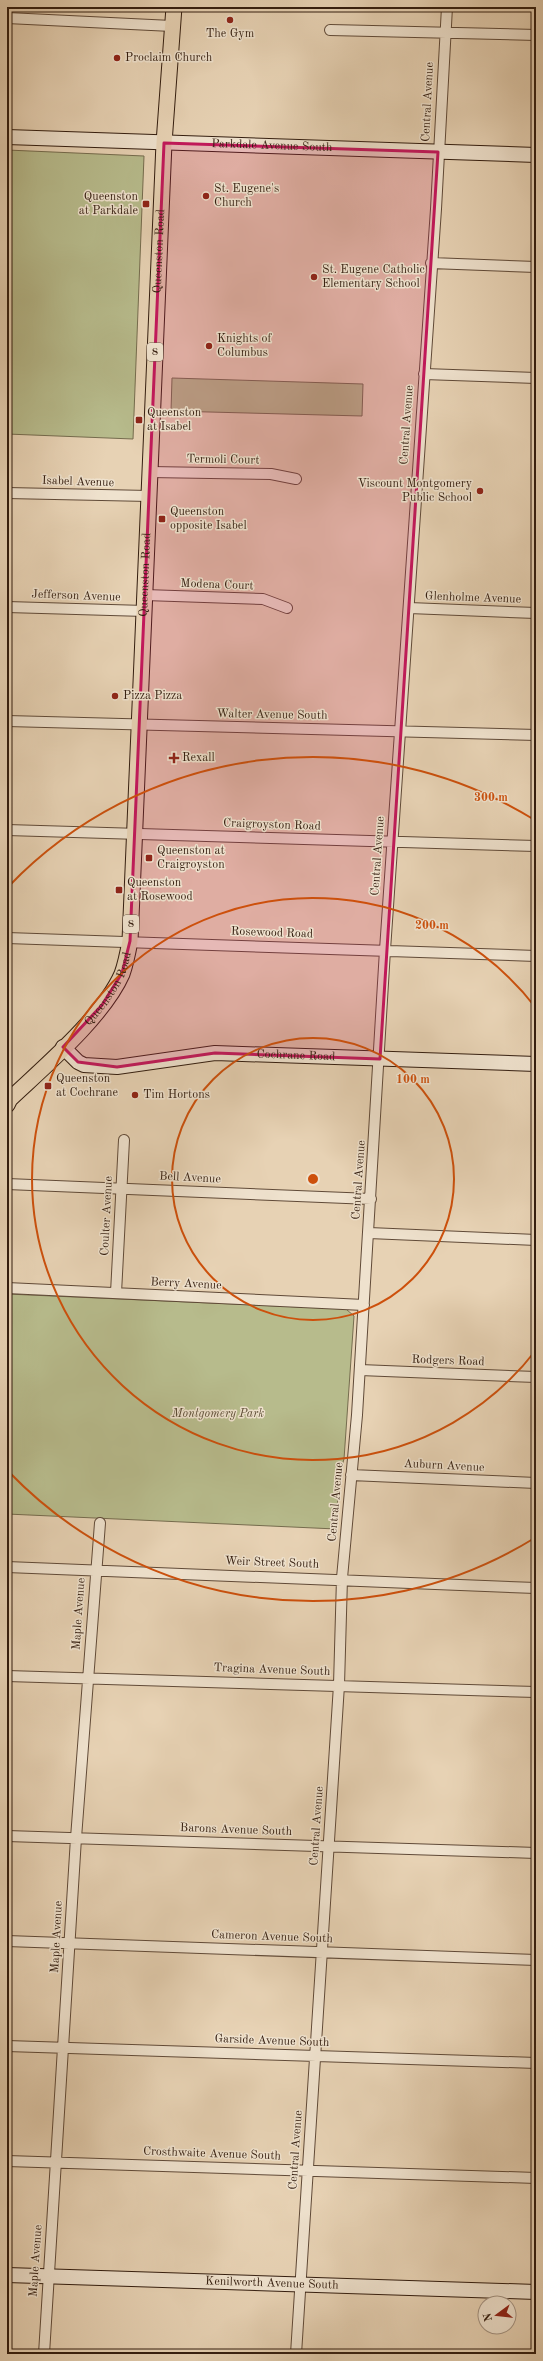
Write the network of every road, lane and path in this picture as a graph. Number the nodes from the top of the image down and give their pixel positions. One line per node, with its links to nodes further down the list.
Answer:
1 (174, 7): 4 (main road, Queenston Road / 8)
2 (447, 7): 6 (street, Central Avenue)
3 (7, 18): 4 (street)
4 (172, 26): 9 (main road, Queenston Road / 8)
5 (330, 30): 6 (street)
6 (445, 32): 7 (street); 10 (street, Central Avenue)
7 (536, 35)
8 (7, 137): 9 (main road, Parkdale Avenue South)
9 (164, 142): 10 (main road, Parkdale Avenue South); 16 (main road, Queenston Road / 8)
10 (438, 152): 11 (main road, Parkdale Avenue South); 12 (street, Central Avenue)
11 (536, 155)
12 (431, 263): 13 (street); 14 (street, Central Avenue)
13 (536, 267)
14 (424, 374): 15 (street); 23 (street, Central Avenue)
15 (536, 378)
16 (150, 472): 17 (street, Termoli Court); 19 (main road, Queenston Road / 8)
17 (296, 479)
18 (7, 493): 19 (street, Isabel Avenue)
19 (149, 496): 20 (main road, Queenston Road / 8)
20 (145, 595): 22 (street, Modena Court); 24 (main road, Queenston Road / 8)
21 (7, 607): 24 (street, Jefferson Avenue)
22 (286, 608)
23 (409, 608): 25 (street, Glenholme Avenue); 28 (street, Central Avenue)
24 (145, 611): 27 (main road, Queenston Road / 8)
25 (536, 613)
26 (7, 721): 27 (street, Walter Avenue South)
27 (140, 724): 28 (street, Walter Avenue South); 31 (main road, Queenston Road / 8)
28 (400, 731): 29 (street, Walter Avenue South); 32 (street, Central Avenue)
29 (536, 735)
30 (7, 830): 31 (street, Craigroyston Road)
31 (135, 834): 32 (street, Craigroyston Road); 35 (main road, Queenston Road / 8)
32 (392, 842): 33 (street, Craigroyston Road); 36 (street, Central Avenue)
33 (536, 846)
34 (7, 938): 35 (street, Rosewood Road)
35 (130, 941): 36 (street, Rosewood Road); 38 (main road, Queenston Road / 8)
36 (385, 950): 37 (street, Rosewood Road); 39 (street, Central Avenue)
37 (536, 956)
38 (63, 1047): 39 (main road, Cochrane Road); 41 (main road, Queenston Road / 8)
39 (380, 1059): 40 (main road, Cochrane Road); 45 (street, Central Avenue)
40 (536, 1064)
41 (8, 1101)
42 (124, 1140): 44 (street, Coulter Avenue)
43 (7, 1184): 44 (street, Bell Avenue)
44 (123, 1187): 45 (street, Bell Avenue); 49 (street, Coulter Avenue)
45 (371, 1199): 46 (street, Central Avenue)
46 (369, 1233): 47 (street); 50 (street, Central Avenue)
47 (536, 1240)
48 (7, 1288): 49 (street, Berry Avenue)
49 (116, 1293): 50 (street, Berry Avenue)
50 (364, 1305): 51 (street, Central Avenue)
51 (360, 1370): 52 (street, Rodgers Road); 53 (street, Central Avenue)
52 (536, 1377)
53 (351, 1474): 54 (street, Auburn Avenue); 58 (street, Central Avenue)
54 (536, 1483)
55 (100, 1523): 57 (street, Maple Avenue)
56 (7, 1567): 57 (street, Weir Street South)
57 (95, 1571): 58 (street, Weir Street South); 61 (street, Maple Avenue)
58 (342, 1578): 59 (street, Weir Street South); 62 (street, Central Avenue)
59 (536, 1588)
60 (7, 1676): 61 (street, Tragina Avenue South)
61 (88, 1678): 62 (street, Tragina Avenue South); 65 (street, Maple Avenue)
62 (339, 1686): 63 (street, Tragina Avenue South); 66 (street, Central Avenue)
63 (536, 1692)
64 (7, 1836): 65 (street, Barons Avenue South)
65 (76, 1838): 66 (street, Barons Avenue South); 69 (street, Maple Avenue)
66 (329, 1846): 67 (street, Barons Avenue South); 70 (street, Central Avenue)
67 (536, 1853)
68 (7, 1941): 69 (street, Cameron Avenue South)
69 (70, 1943): 70 (street, Cameron Avenue South); 73 (street, Maple Avenue)
70 (321, 1952): 71 (street, Cameron Avenue South); 74 (street, Central Avenue)
71 (536, 1960)
72 (7, 2046): 73 (street, Garside Avenue South)
73 (64, 2048): 74 (street, Garside Avenue South); 77 (street, Maple Avenue)
74 (315, 2056): 75 (street, Garside Avenue South); 78 (street, Central Avenue)
75 (536, 2063)
76 (7, 2161): 77 (street, Crosthwaite Avenue South)
77 (56, 2162): 78 (street, Crosthwaite Avenue South); 81 (street, Maple Avenue)
78 (308, 2169): 79 (street, Crosthwaite Avenue South); 82 (street, Central Avenue)
79 (536, 2178)
80 (7, 2275): 81 (main road, Kenilworth Avenue South)
81 (47, 2276): 82 (main road, Kenilworth Avenue South); 84 (street, Maple Avenue)
82 (300, 2284): 83 (main road, Kenilworth Avenue South); 85 (street, Central Avenue)
83 (536, 2292)
84 (44, 2354)
85 (296, 2354)

